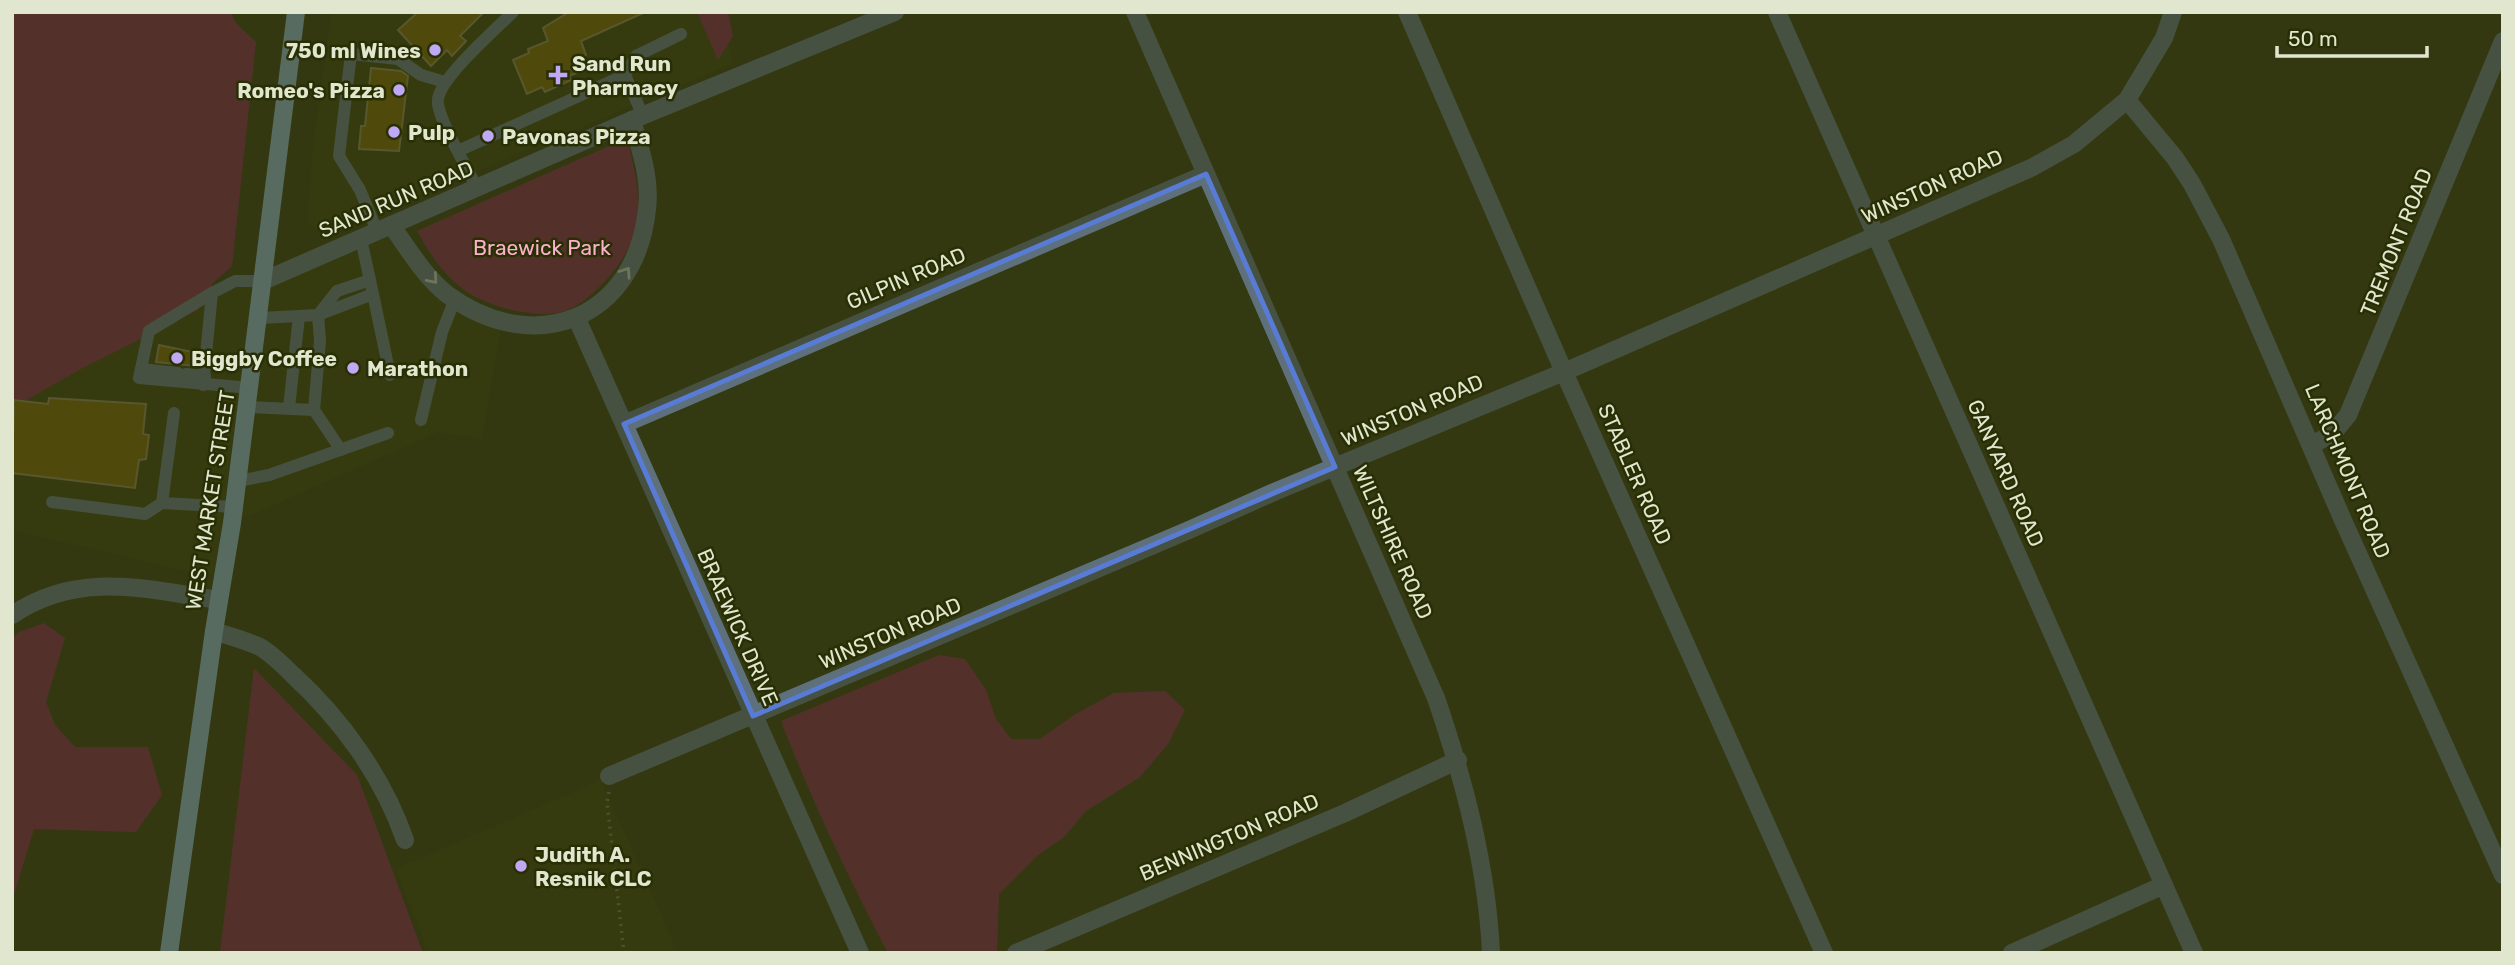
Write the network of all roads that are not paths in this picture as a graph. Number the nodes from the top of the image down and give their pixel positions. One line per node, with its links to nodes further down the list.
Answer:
1 (296, 12): 20 (main road, WEST MARKET STREET)
2 (513, 12): 11 (lane)
3 (895, 12): 13 (street, SAND RUN ROAD)
4 (1135, 12): 15 (street, WILTSHIRE ROAD)
5 (1407, 12): 29 (street, STABLER ROAD)
6 (1777, 12): 18 (street, GANYARD ROAD)
7 (2173, 12): 12 (street, WINSTON ROAD)
8 (681, 34): 10 (lane)
9 (2503, 41): 40 (street, TREMONT ROAD)
10 (625, 75): 13 (lane); 14 (lane)
11 (445, 82): 14 (lane); 17 (lane)
12 (2127, 100): 18 (street, WINSTON ROAD); 40 (street, LARCHMONT ROAD)
13 (638, 118): 16 (street, SAND RUN ROAD); 27 (street, one-way to 13)
14 (458, 151): 16 (lane)
15 (1206, 174): 38 (street, GILPIN ROAD); 42 (street, WILTSHIRE ROAD)
16 (477, 188): 17 (street, SAND RUN ROAD)
17 (376, 232): 19 (lane); 20 (street, SAND RUN ROAD); 23 (street, one-way to 23)
18 (1878, 235): 29 (street, WINSTON ROAD); 55 (street, GANYARD ROAD)
19 (370, 280): 22 (lane); 24 (lane)
20 (263, 281): 21 (lane); 26 (main road, WEST MARKET STREET)
21 (212, 293): 28 (lane); 31 (lane)
22 (373, 294): 24 (lane); 30 (lane)
23 (455, 299): 27 (street); 37 (lane)
24 (318, 315): 25 (lane); 35 (lane)
25 (299, 316): 26 (lane); 34 (lane)
26 (259, 318): 32 (main road, WEST MARKET STREET)
27 (577, 319): 38 (street, BRAEWICK DRIVE)
28 (141, 369): 31 (lane); 31 (lane)
29 (1564, 372): 42 (street, WINSTON ROAD); 60 (street, STABLER ROAD)
30 (390, 375)
31 (204, 380): 32 (lane)
32 (251, 388): 33 (main road, WEST MARKET STREET)
33 (248, 407): 34 (lane); 43 (main road, WEST MARKET STREET)
34 (289, 408): 35 (lane)
35 (314, 410): 41 (lane)
36 (174, 413): 45 (lane)
37 (421, 420)
38 (624, 424): 50 (street, BRAEWICK DRIVE)
39 (388, 433): 41 (lane)
40 (2312, 444): 54 (street, LARCHMONT ROAD)
41 (341, 450): 43 (lane)
42 (1335, 467): 50 (street, WINSTON ROAD); 51 (street, WILTSHIRE ROAD)
43 (238, 481): 46 (main road, WEST MARKET STREET)
44 (52, 502): 45 (lane)
45 (162, 503): 46 (lane)
46 (234, 507): 47 (main road, WEST MARKET STREET)
47 (218, 600): 48 (street); 49 (main road, WEST MARKET STREET)
48 (12, 615)
49 (214, 631): 53 (street); 56 (main road, WEST MARKET STREET)
50 (753, 716): 52 (street, WINSTON ROAD); 57 (street, BRAEWICK DRIVE)
51 (1458, 760): 58 (street, BENNINGTON ROAD); 59 (street, WILTSHIRE ROAD)
52 (608, 776)
53 (405, 840)
54 (2503, 875)
55 (2164, 885): 61 (street); 62 (street, GANYARD ROAD)
56 (169, 953)
57 (860, 953)
58 (1016, 953)
59 (1491, 953)
60 (1825, 953)
61 (2012, 953)
62 (2194, 953)

